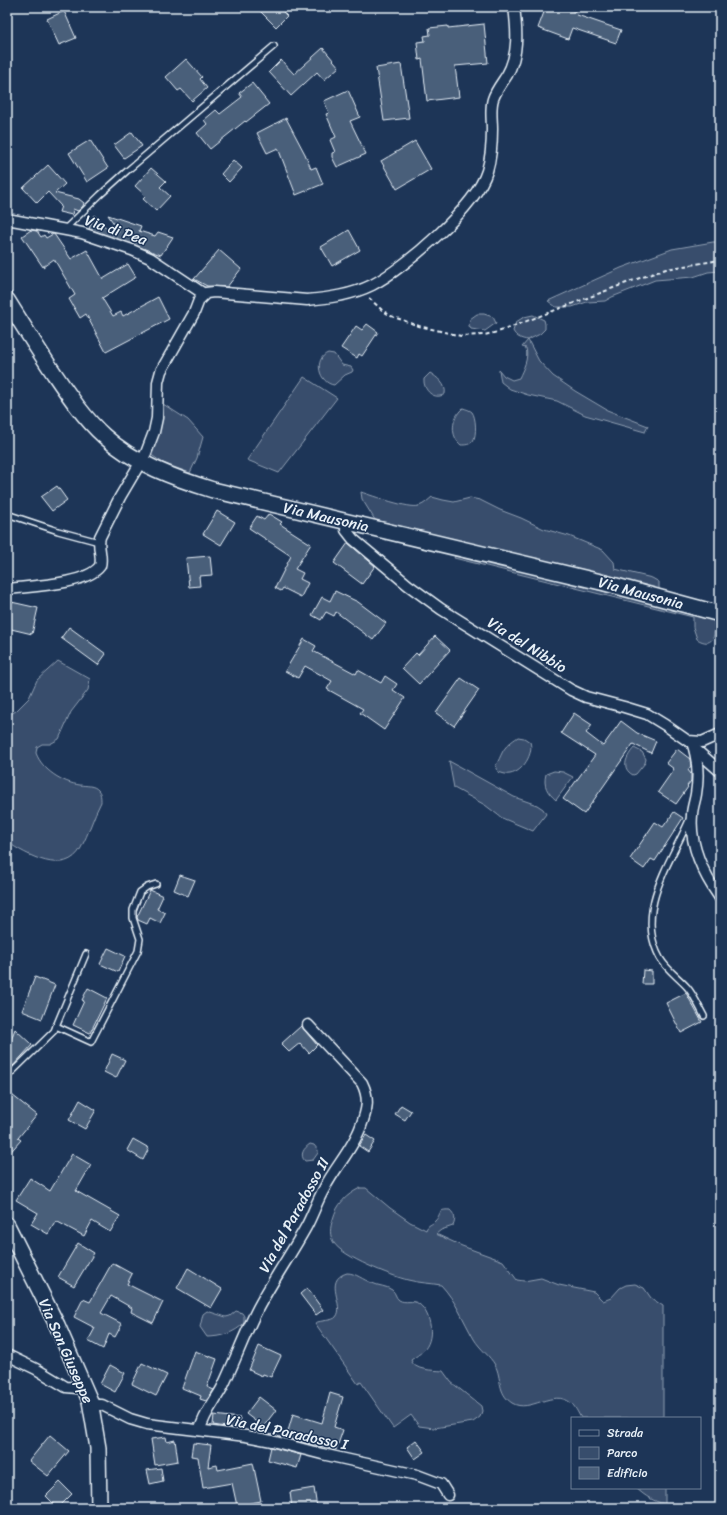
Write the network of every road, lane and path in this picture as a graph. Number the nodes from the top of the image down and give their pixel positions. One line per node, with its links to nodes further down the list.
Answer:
1 (514, 7): 6 (street)
2 (274, 46): 4 (lane)
3 (7, 219): 4 (street, Via di Pea)
4 (65, 229): 7 (street, Via di Pea)
5 (720, 260): 6 (path)
6 (362, 289): 7 (street)
7 (204, 294): 9 (street)
8 (7, 300): 9 (main road, Via Mausonia)
9 (142, 462): 11 (main road, Via Mausonia); 12 (street)
10 (7, 514): 12 (lane)
11 (347, 522): 14 (main road, Via Mausonia); 16 (street, Via del Nibbio)
12 (99, 542): 13 (street)
13 (7, 589)
14 (720, 614)
15 (720, 734): 16 (street)
16 (694, 746): 17 (street, Via del Nibbio); 18 (street)
17 (720, 771)
18 (692, 814): 20 (street); 22 (lane)
19 (156, 884): 24 (lane)
20 (720, 898)
21 (86, 954): 24 (lane)
22 (704, 1016)
23 (308, 1025): 30 (street, Via del Paradosso II)
24 (56, 1026): 25 (lane)
25 (7, 1076)
26 (7, 1225): 28 (main road, Via San Giuseppe)
27 (7, 1355): 28 (street)
28 (84, 1386): 29 (main road, Via San Giuseppe)
29 (91, 1405): 30 (street, Via del Paradosso I); 32 (main road, Via San Giuseppe)
30 (200, 1430): 31 (street, Via del Paradosso I)
31 (448, 1495)
32 (99, 1508)

